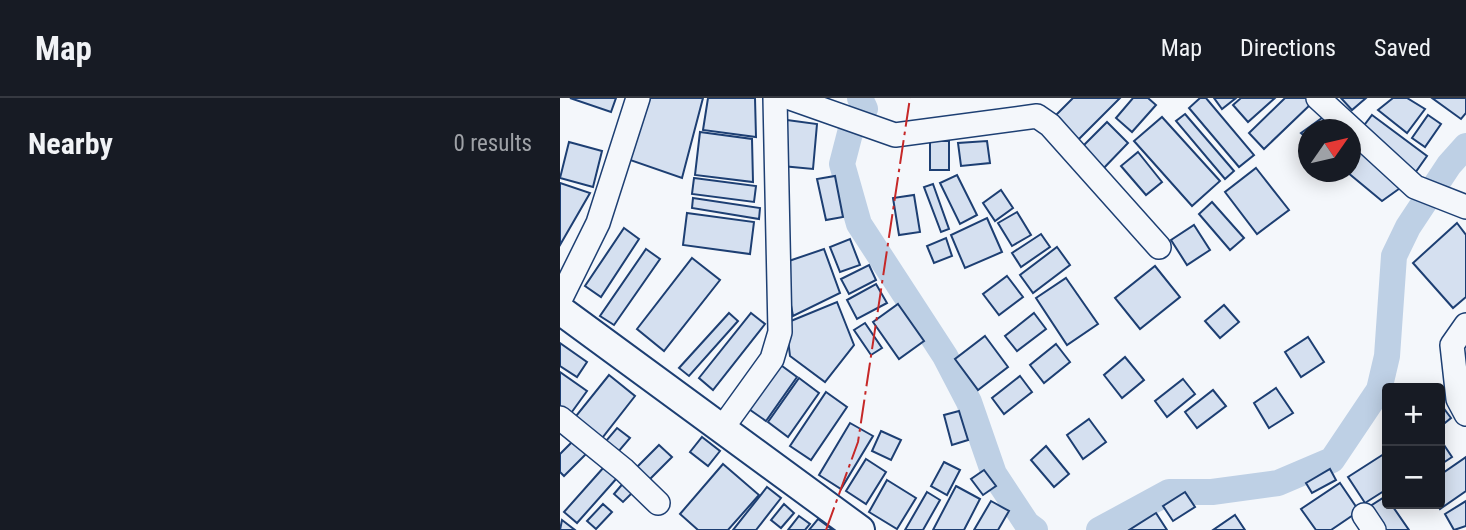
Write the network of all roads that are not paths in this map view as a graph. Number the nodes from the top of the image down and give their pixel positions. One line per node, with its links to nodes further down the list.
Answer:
1 (638, 98): 7 (street)
2 (775, 98): 12 (street)
3 (790, 98): 6 (street)
4 (1318, 98): 5 (street)
5 (1455, 204)
6 (1159, 247)
7 (560, 300)
8 (560, 310): 12 (street)
9 (1466, 325): 10 (street)
10 (1466, 414)
11 (560, 418): 13 (street)
12 (723, 427): 14 (street)
13 (658, 503)
14 (860, 530)

